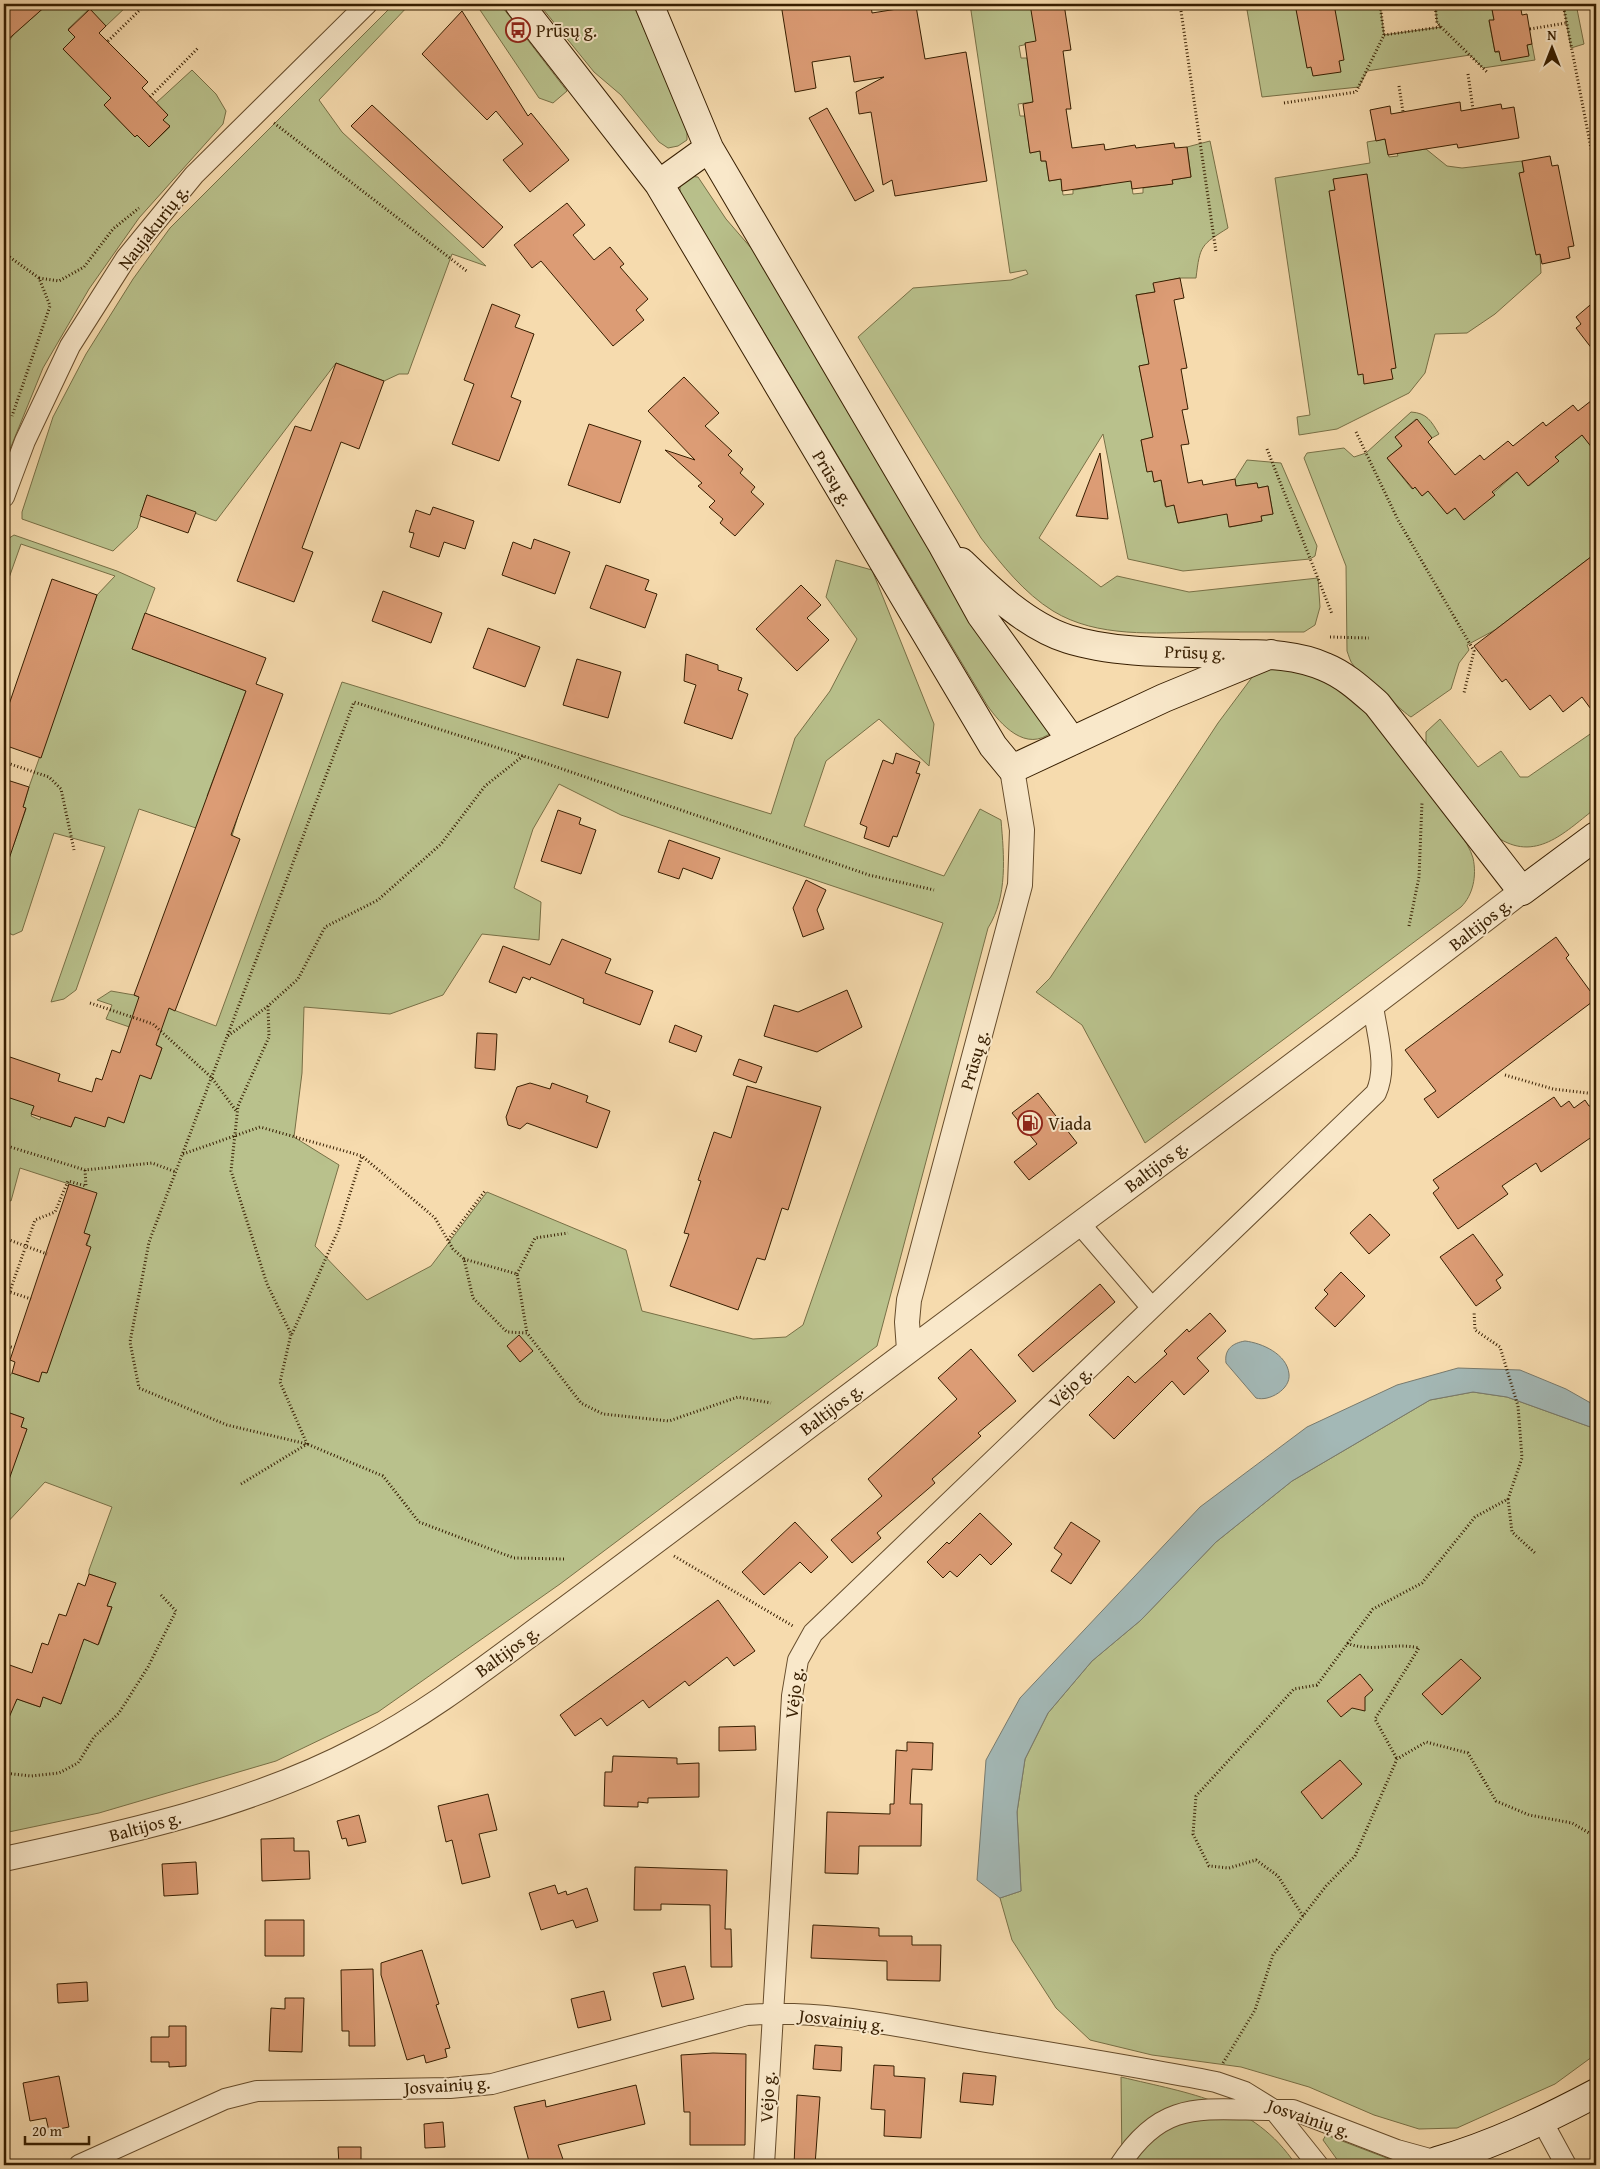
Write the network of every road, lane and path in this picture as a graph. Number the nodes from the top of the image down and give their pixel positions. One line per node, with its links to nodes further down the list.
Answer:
1 (146, 4): 13 (path)
2 (367, 4): 21 (street, Naujakurių g.)
3 (519, 4): 25 (main road, Prūsų g.)
4 (649, 4): 23 (main road, Prūsų g.)
5 (1180, 4): 27 (path)
6 (1380, 4): 12 (path)
7 (1435, 4): 10 (path)
8 (1562, 4): 9 (path)
9 (1566, 23): 11 (path); 24 (path)
10 (1442, 27): 12 (path); 15 (path)
11 (1530, 29)
12 (1384, 35): 19 (path)
13 (108, 41)
14 (199, 47): 18 (path)
15 (1487, 72)
16 (1468, 74): 20 (path)
17 (1399, 86): 22 (path)
18 (150, 96)
19 (1284, 103)
20 (1473, 109)
21 (260, 112): 26 (street, Naujakurių g.); 29 (path)
22 (1403, 112)
23 (709, 148): 25 (main road); 35 (main road, Prūsų g.)
24 (1596, 174)
25 (659, 184): 44 (main road, Prūsų g.)
26 (161, 214): 30 (path); 34 (street, Naujakurių g.)
27 (1216, 252)
28 (4, 253): 30 (path)
29 (468, 272)
30 (39, 278): 31 (path)
31 (10, 422)
32 (1356, 432): 40 (path)
33 (1267, 449): 36 (path)
34 (4, 497)
35 (943, 546): 39 (main road, Prūsų g.); 41 (main road, Prūsų g.)
36 (1332, 614)
37 (1330, 636): 38 (path)
38 (1369, 638)
39 (1271, 654): 41 (main road, Prūsų g.); 49 (main road, Prūsų g.)
40 (1464, 692)
41 (1072, 741): 44 (main road, Prūsų g.)
42 (524, 756): 48 (path); 52 (path); 54 (path)
43 (4, 762): 47 (path)
44 (1012, 769): 84 (street, Prūsų g.)
45 (1422, 801): 50 (path)
46 (1596, 836): 49 (main road, Baltijos g.)
47 (74, 850)
48 (934, 890)
49 (1522, 891): 53 (street, Baltijos g.)
50 (1409, 926)
51 (90, 1003): 56 (path)
52 (268, 1006): 54 (path); 58 (path)
53 (1373, 1006): 66 (street, Baltijos g.); 78 (street, Vėjo g.)
54 (227, 1037): 56 (path)
55 (1504, 1075): 57 (path)
56 (212, 1078): 58 (path); 61 (path)
57 (1596, 1094)
58 (237, 1112): 59 (path)
59 (234, 1137): 61 (path); 62 (path); 81 (path)
60 (4, 1145): 63 (path)
61 (182, 1155): 64 (path)
62 (362, 1156): 69 (path); 81 (path)
63 (85, 1170): 64 (path); 70 (path)
64 (176, 1172): 86 (path)
65 (485, 1191): 69 (path)
66 (1079, 1223): 78 (street); 84 (street, Baltijos g.)
67 (568, 1233): 73 (path)
68 (4, 1238): 70 (path)
69 (448, 1240): 72 (path)
70 (26, 1245): 71 (path); 75 (path)
71 (47, 1254)
72 (464, 1259): 73 (path); 80 (path)
73 (517, 1274): 80 (path)
74 (4, 1290): 75 (path)
75 (10, 1292): 76 (path); 77 (path)
76 (31, 1299)
77 (4, 1308)
78 (1152, 1308): 93 (street, Vėjo g.)
79 (1474, 1311): 88 (path)
80 (527, 1333): 85 (path)
81 (291, 1334): 86 (path)
82 (4, 1345): 83 (path)
83 (14, 1348)
84 (910, 1350): 89 (street, Baltijos g.)
85 (771, 1403)
86 (307, 1444): 87 (path); 91 (path)
87 (242, 1484)
88 (1508, 1499): 90 (path); 94 (path)
89 (654, 1544): 93 (path); 98 (street, Baltijos g.)
90 (1535, 1553)
91 (564, 1559)
92 (161, 1595): 96 (path)
93 (811, 1637): 100 (street, Vėjo g.)
94 (1347, 1643): 95 (path); 99 (path)
95 (1397, 1759): 97 (path); 99 (path)
96 (4, 1773)
97 (1596, 1837)
98 (4, 1859)
99 (1303, 1916): 101 (path)
100 (772, 2013): 101 (street, Josvainių g.); 106 (street, Josvainių g.); 107 (street, Vėjo g.)
101 (1212, 2081): 103 (street, Josvainių g.)
102 (1596, 2093): 104 (main road, Josvainių g.)
103 (1274, 2110): 105 (street, Josvainių g.); 108 (street); 109 (street)
104 (1542, 2121): 105 (main road, Josvainių g.); 110 (street)
105 (1436, 2163)
106 (79, 2165)
107 (764, 2165)
108 (1120, 2165)
109 (1318, 2165)
110 (1566, 2165)

